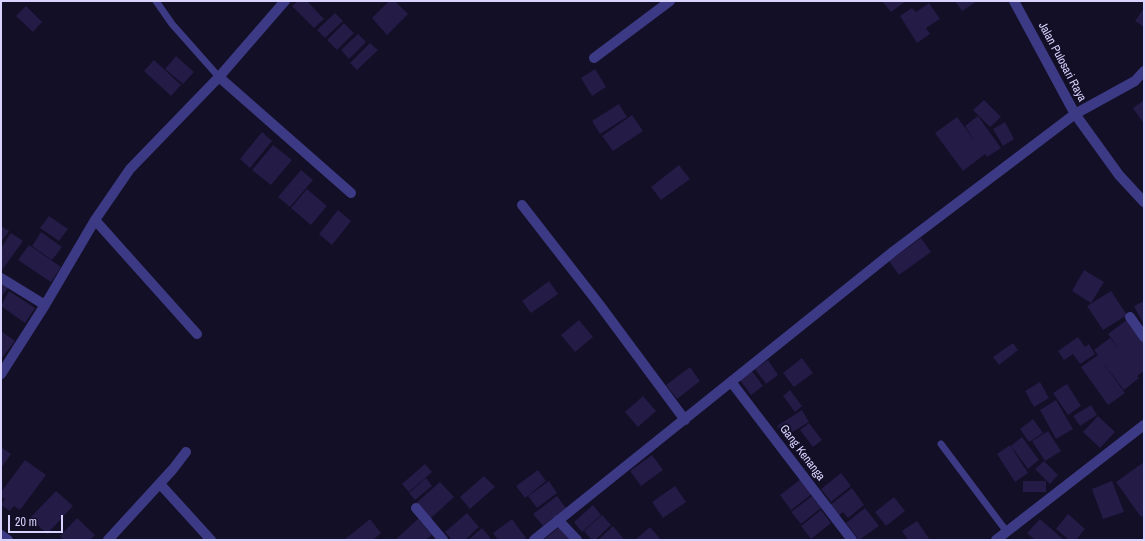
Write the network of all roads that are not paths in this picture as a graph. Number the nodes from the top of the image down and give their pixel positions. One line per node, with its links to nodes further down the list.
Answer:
1 (156, 1): 7 (lane)
2 (285, 1): 7 (street)
3 (670, 1): 5 (street)
4 (1014, 1): 8 (street, Jalan Pulosari Raya)
5 (594, 58)
6 (1144, 71): 8 (street)
7 (219, 77): 9 (street); 12 (street)
8 (1075, 114): 10 (street, Jalan Pulosari Raya); 19 (street)
9 (351, 193)
10 (1144, 202)
11 (522, 205): 20 (street)
12 (95, 220): 14 (street); 16 (street)
13 (1, 278): 14 (street)
14 (45, 305): 18 (street)
15 (1130, 316): 17 (street)
16 (197, 334)
17 (1144, 337)
18 (1, 374)
19 (732, 382): 20 (street); 35 (street, Gang Kenanga)
20 (685, 420): 26 (street)
21 (1144, 425): 27 (street)
22 (941, 444): 27 (lane)
23 (186, 452): 24 (street)
24 (160, 484): 30 (street); 31 (street)
25 (416, 508): 32 (street)
26 (558, 520): 33 (street); 34 (street)
27 (1007, 532): 36 (street)
28 (1, 535): 29 (street)
29 (8, 540)
30 (108, 540)
31 (211, 540)
32 (443, 540)
33 (534, 540)
34 (577, 540)
35 (852, 540)
36 (996, 540)

